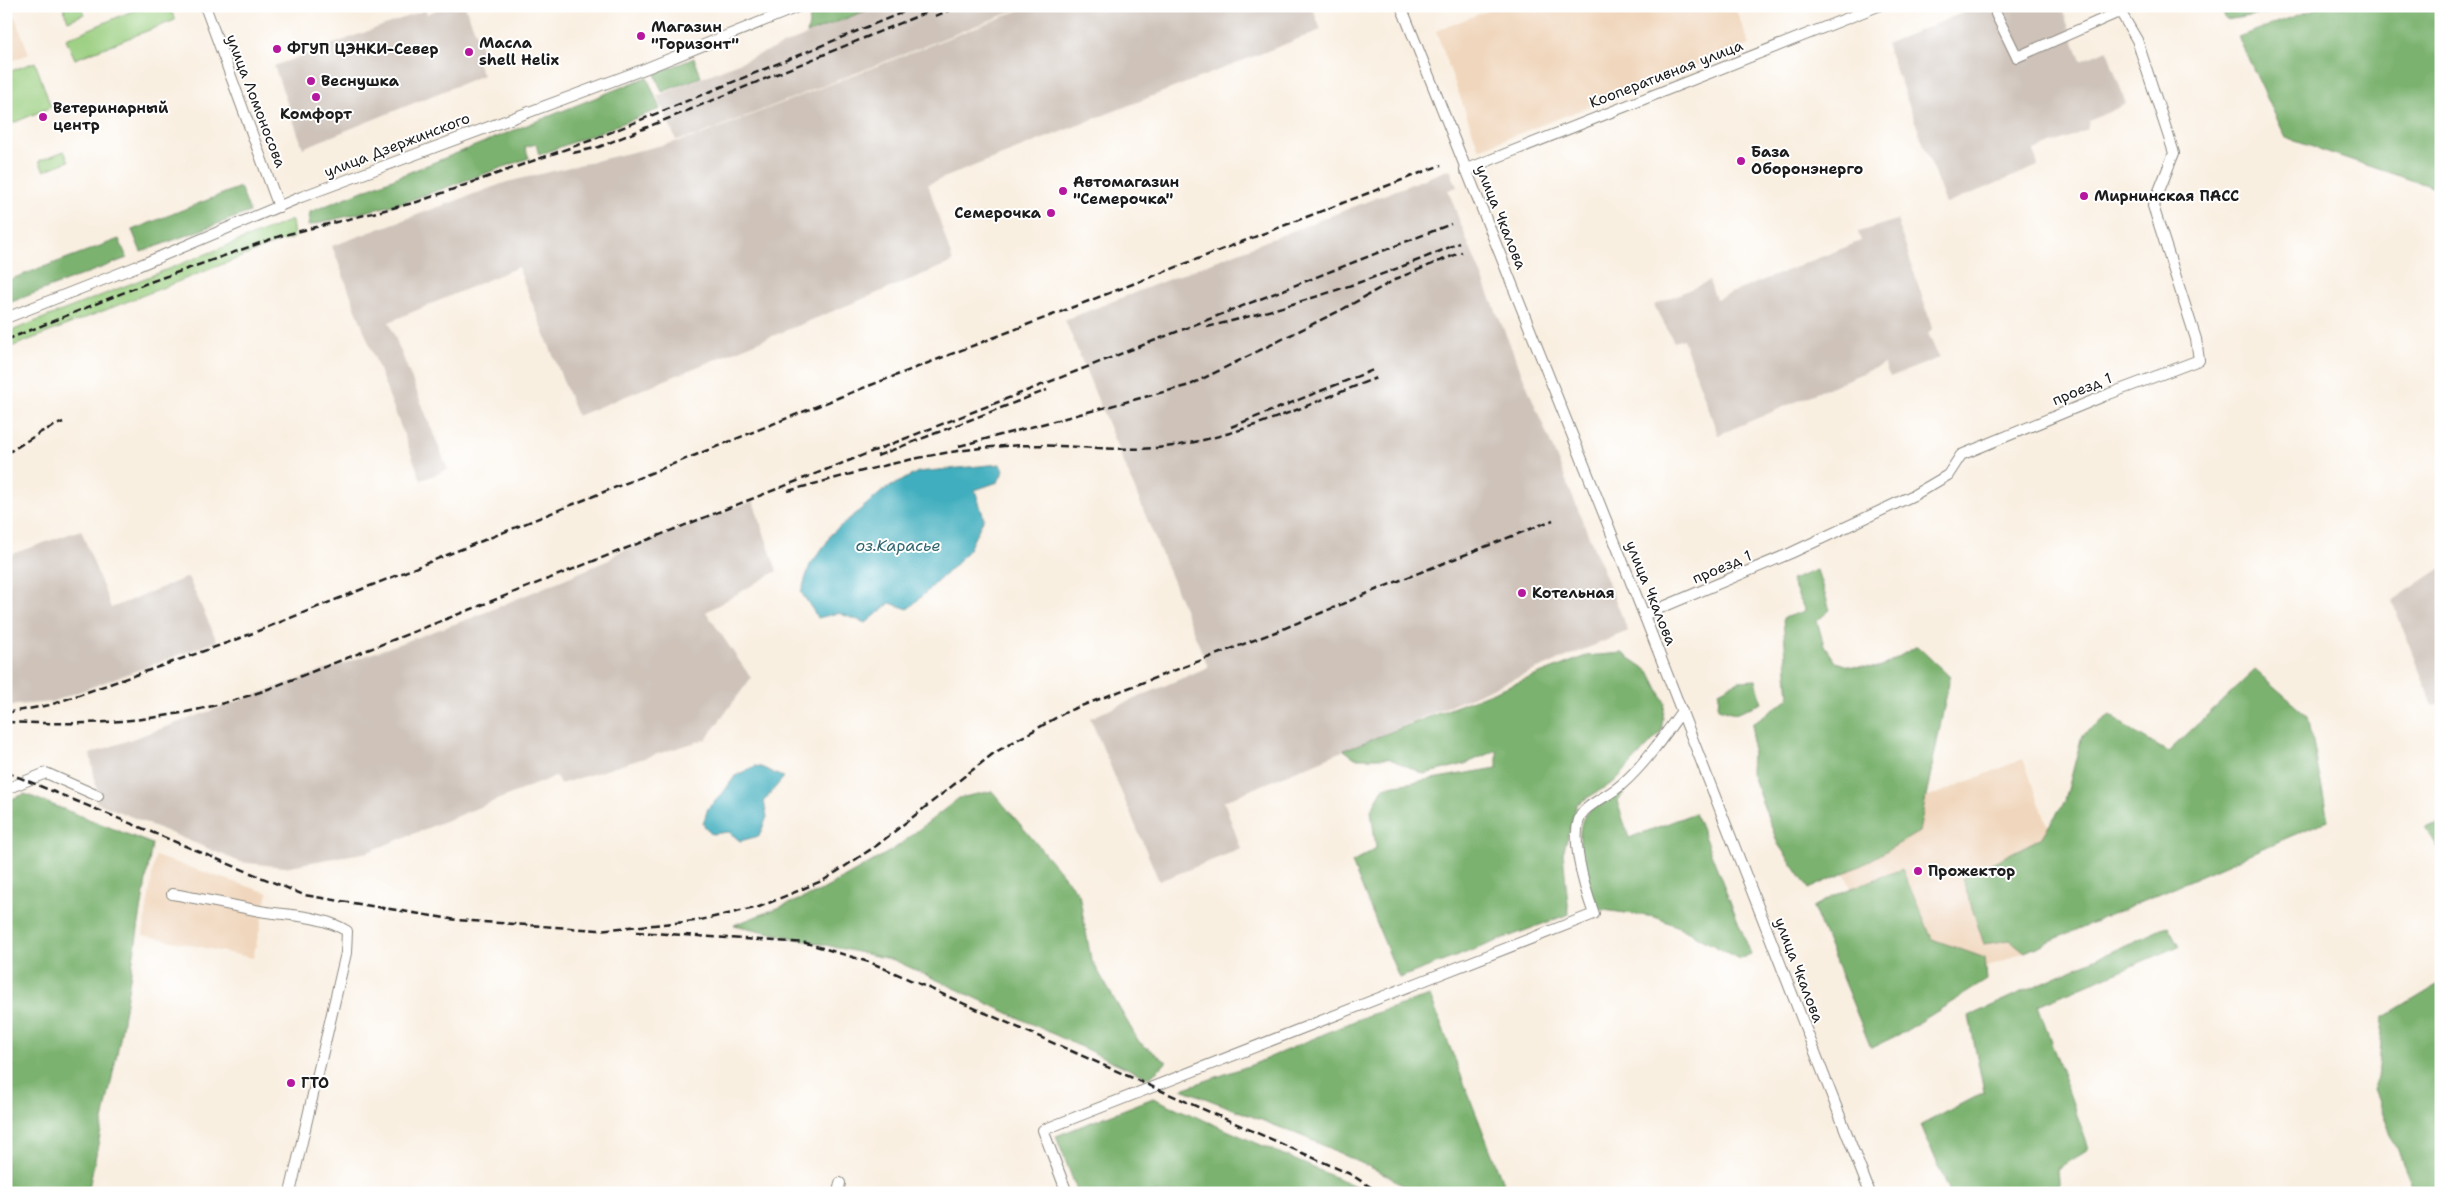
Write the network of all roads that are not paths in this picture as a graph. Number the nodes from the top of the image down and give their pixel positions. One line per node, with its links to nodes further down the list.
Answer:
1 (204, 6): 8 (street, улица Ломоносова)
2 (800, 6): 8 (street, улица Дзержинского)
3 (1401, 6): 7 (street, улица Чкалова)
4 (1878, 6): 7 (street, Кооперативная улица)
5 (2118, 9): 6 (street); 10 (street, проезд 1)
6 (1996, 14)
7 (1465, 170): 10 (street, улица Чкалова)
8 (280, 207): 9 (street, улица Дзержинского)
9 (6, 318)
10 (1644, 615): 11 (street, улица Чкалова)
11 (1682, 711): 16 (street); 17 (street, улица Чкалова)
12 (6, 789): 13 (street)
13 (98, 796)
14 (172, 894): 15 (street)
15 (290, 1193)
16 (1067, 1193)
17 (1870, 1193)

